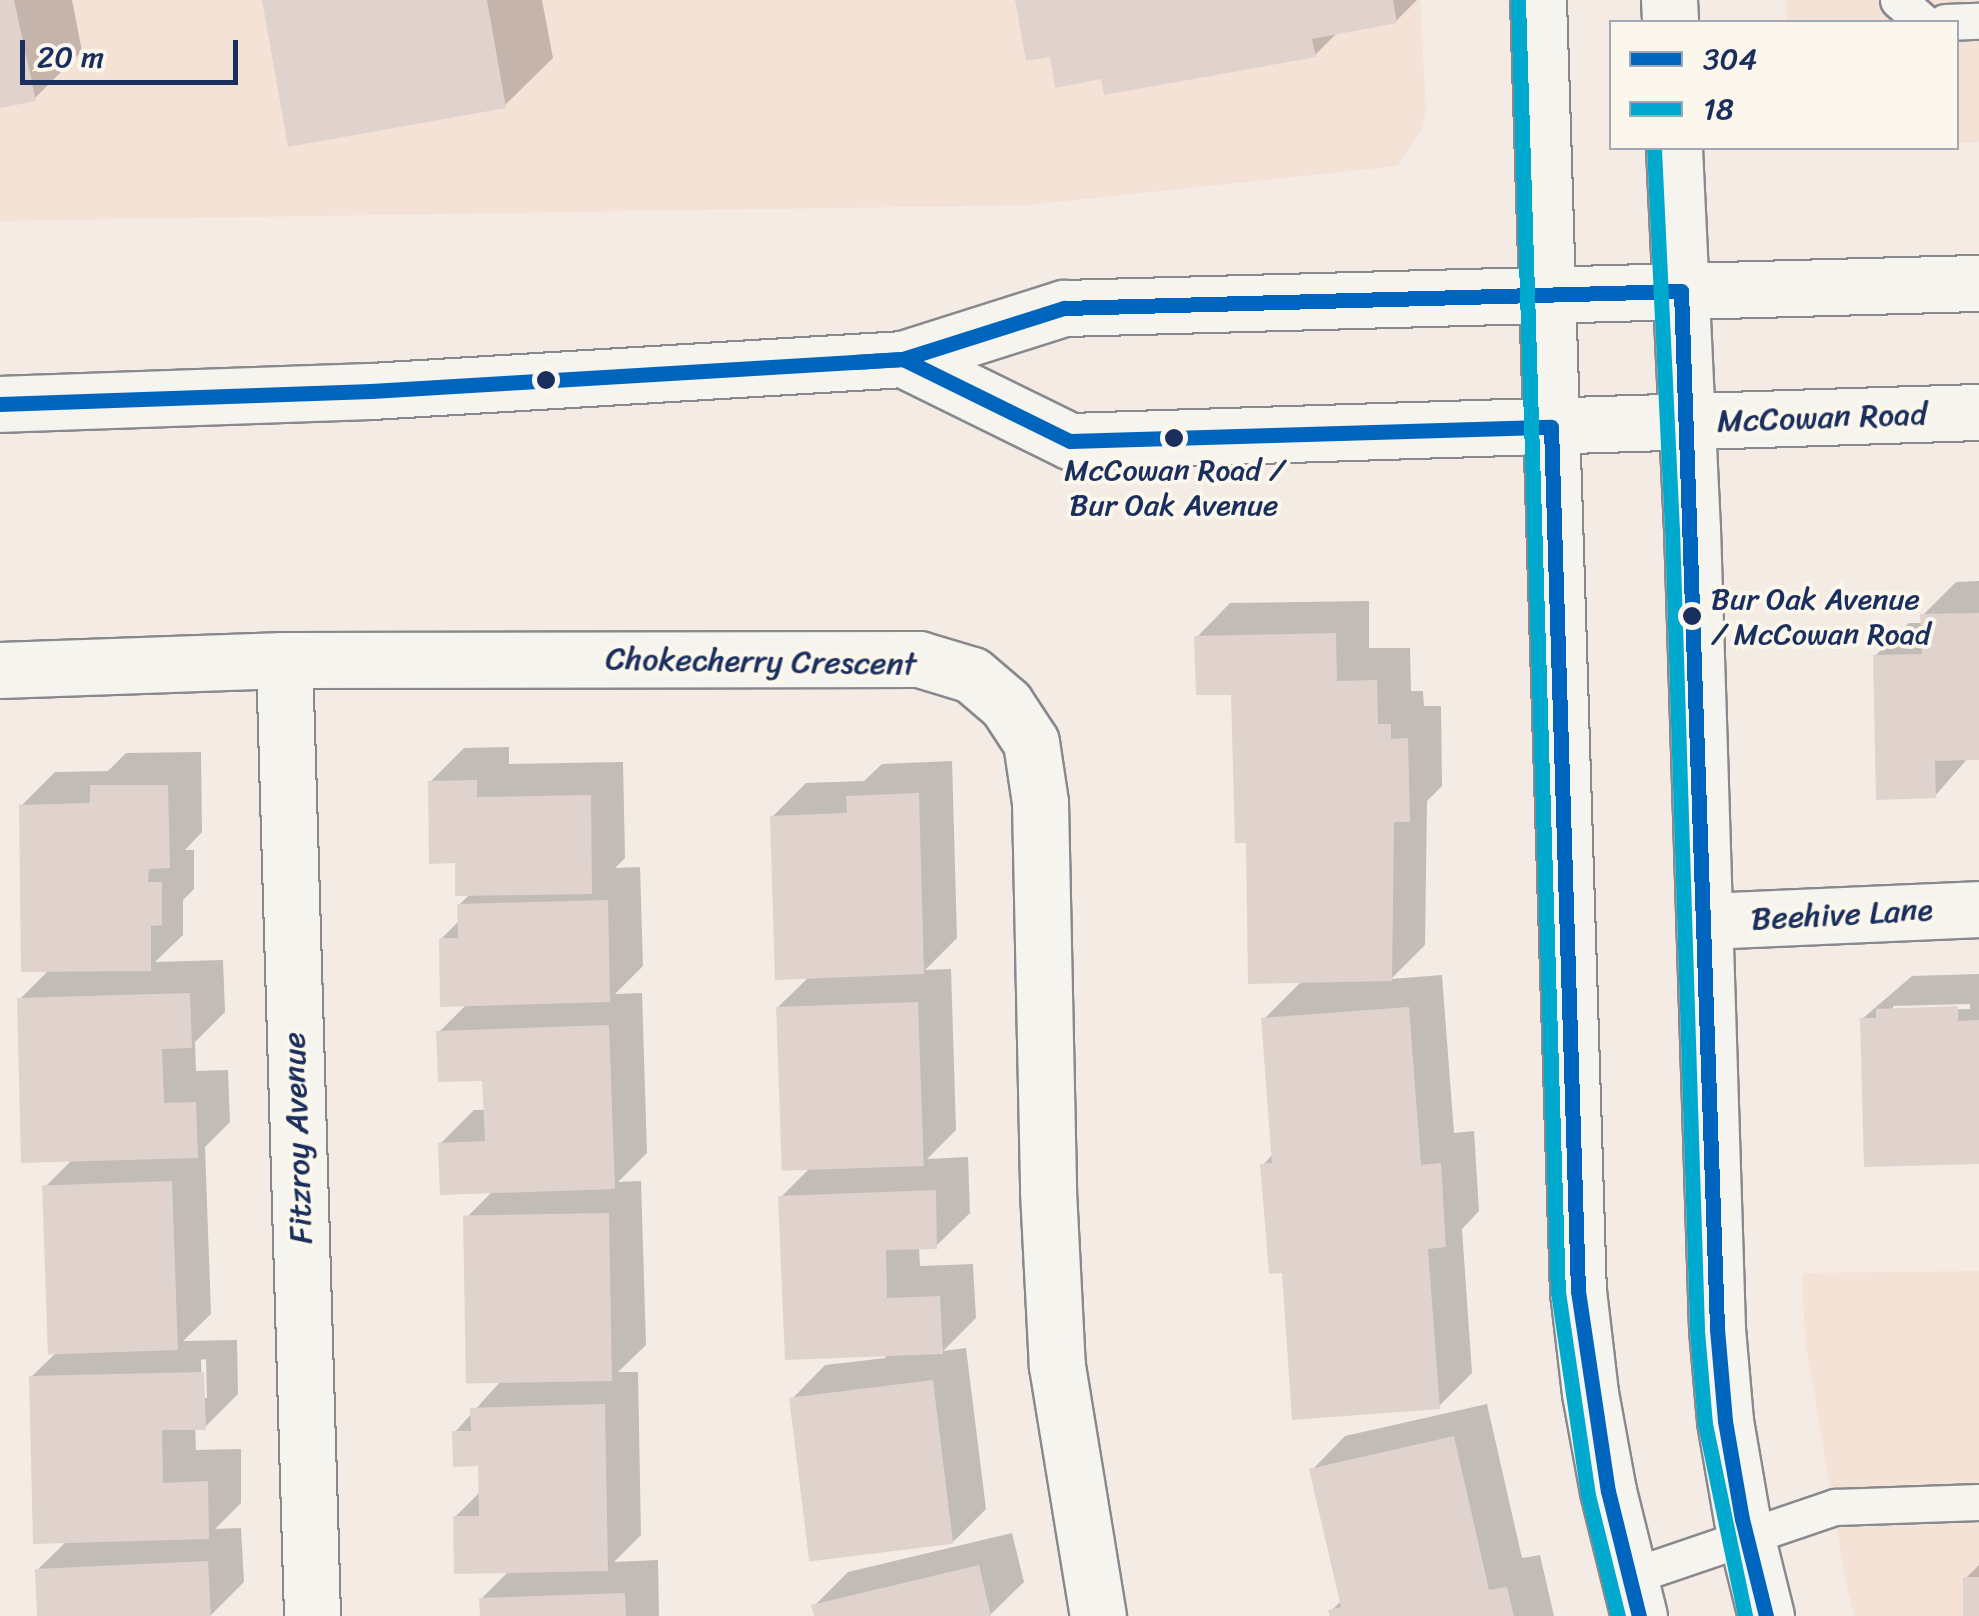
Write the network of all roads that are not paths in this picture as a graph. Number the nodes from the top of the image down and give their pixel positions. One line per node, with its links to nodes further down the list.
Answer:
1 (1538, 0): 7 (street)
2 (1898, 0): 3 (lane)
3 (1921, 20)
4 (1674, 150): 6 (street)
5 (1979, 283): 6 (street, McCowan Road)
6 (1681, 291): 7 (street, McCowan Road); 11 (street)
7 (1546, 295): 8 (street, McCowan Road); 12 (street)
8 (903, 359): 9 (street, McCowan Road); 12 (street, McCowan Road)
9 (0, 404)
10 (1979, 412): 11 (street, McCowan Road)
11 (1687, 423): 12 (street, McCowan Road); 16 (street)
12 (1551, 426): 19 (street)
13 (284, 660): 14 (street, Chokecherry Crescent); 20 (street, Fitzroy Avenue); 21 (street, Chokecherry Crescent)
14 (0, 670)
15 (1979, 908): 16 (street, Beehive Lane)
16 (1705, 922): 18 (street)
17 (1979, 1502): 18 (lane)
18 (1745, 1536): 19 (lane); 22 (street)
19 (1634, 1596)
20 (312, 1616)
21 (1098, 1616)
22 (1766, 1616)

